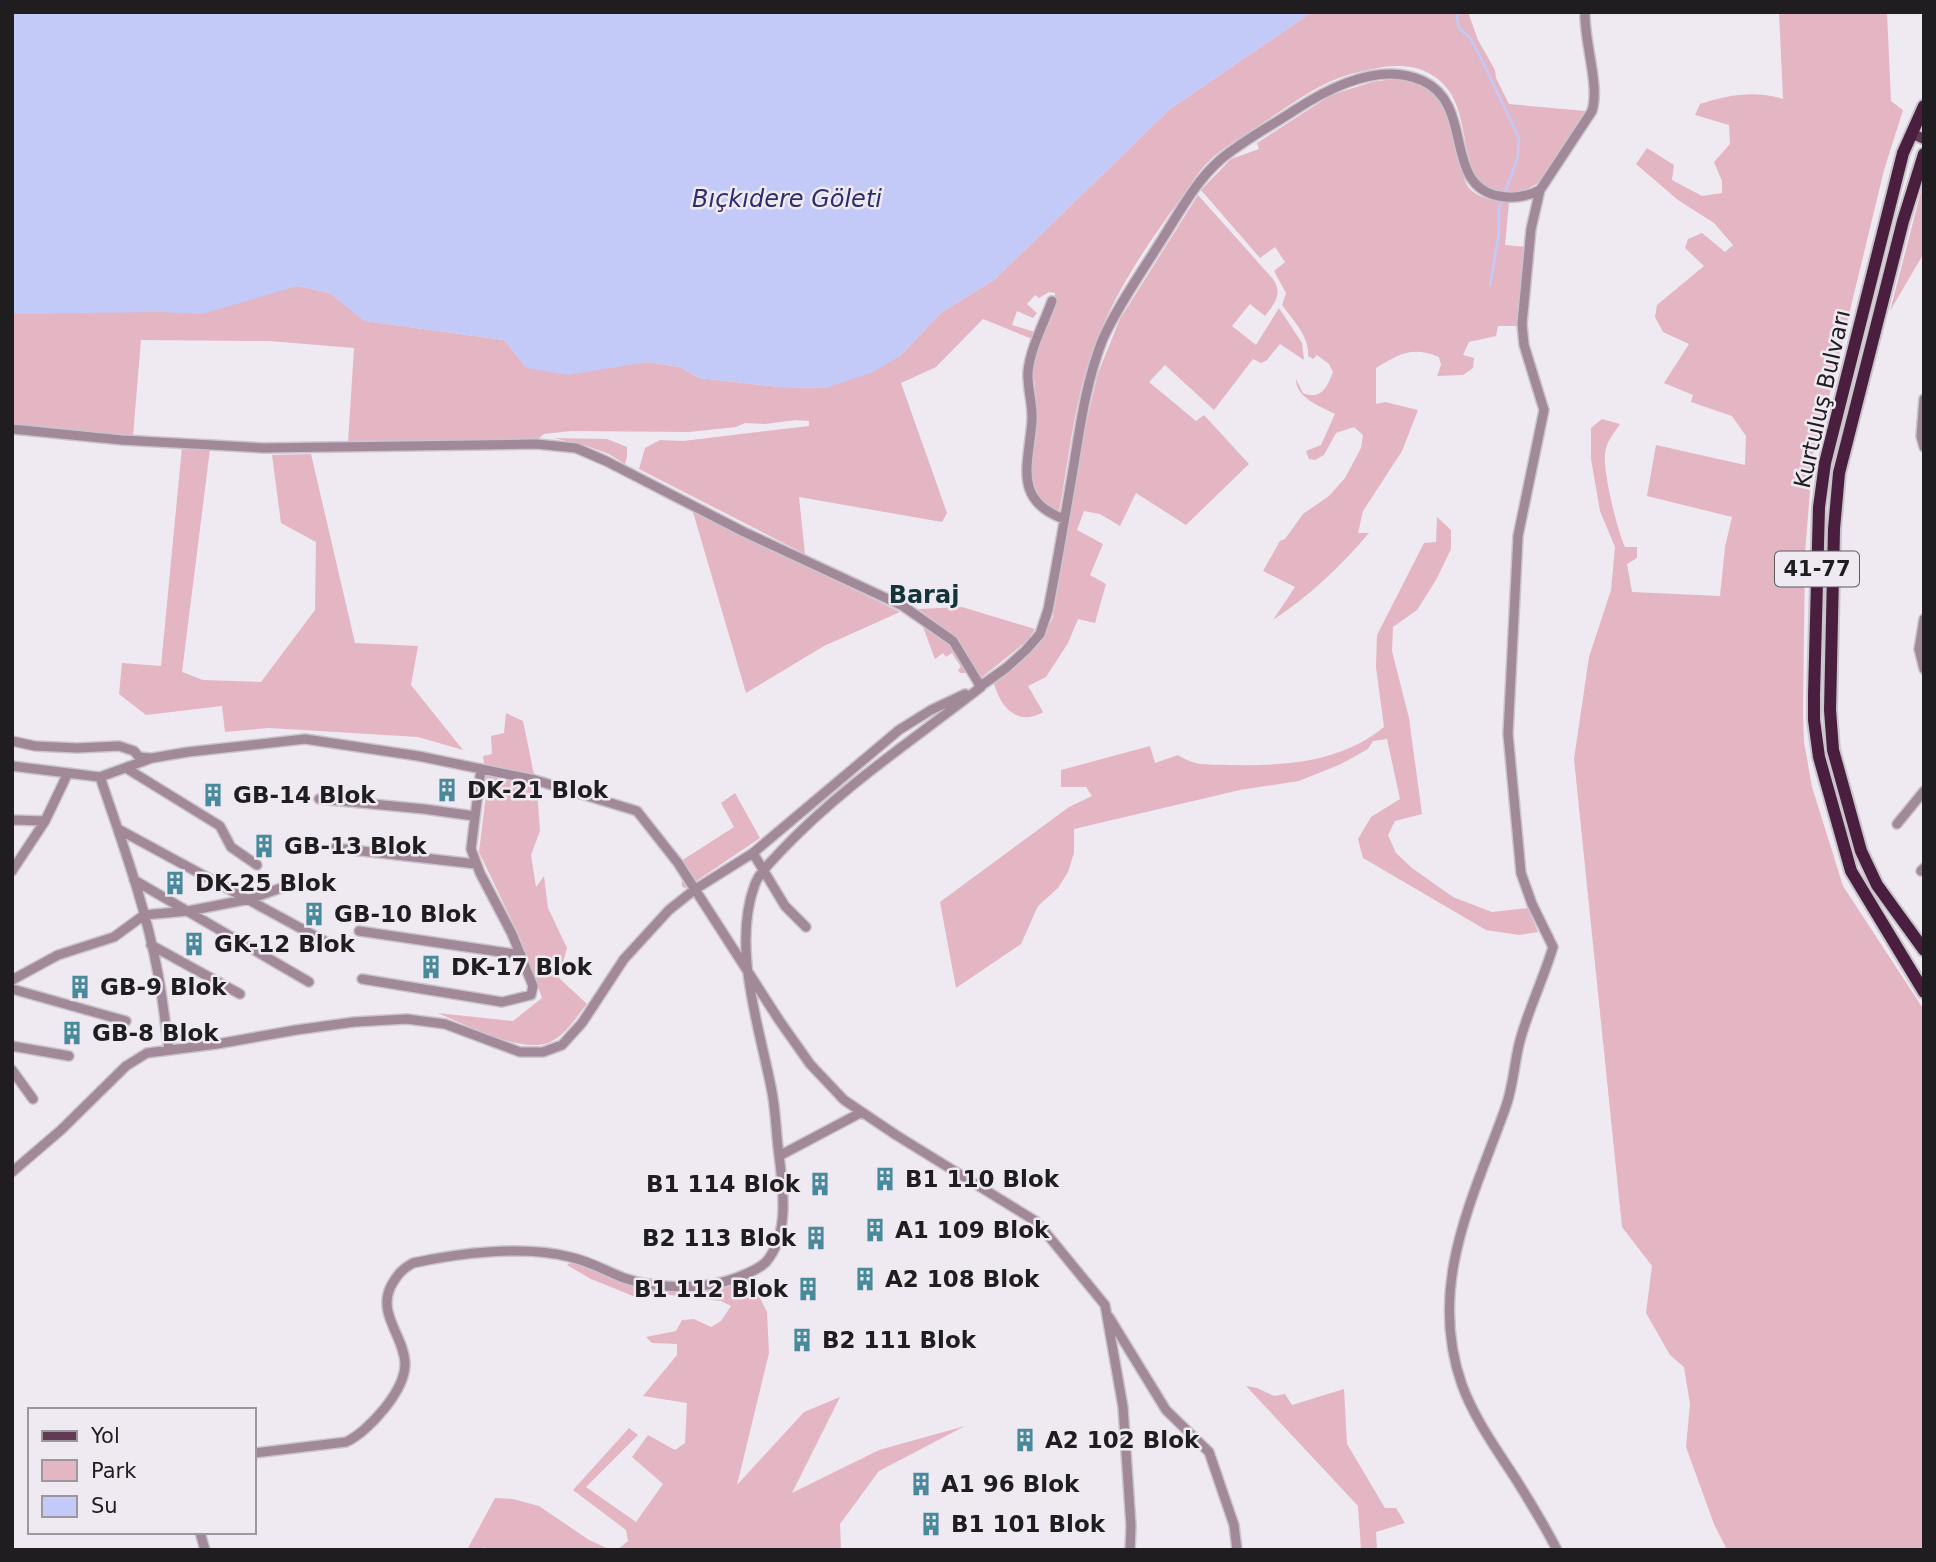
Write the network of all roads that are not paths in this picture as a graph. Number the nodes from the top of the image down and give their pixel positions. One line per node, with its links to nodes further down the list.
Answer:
1 (1585, 12): 6 (street)
2 (1922, 114): 3 (highway, Kurtuluş Bulvarı)
3 (1911, 133): 4 (main road); 53 (highway, Kurtuluş Bulvarı / 41-77)
4 (1924, 139)
5 (1924, 154): 46 (highway, Kurtuluş Bulvarı / 41-77)
6 (1539, 190): 11 (street); 68 (street)
7 (1052, 301): 11 (street)
8 (1924, 399): 10 (street)
9 (12, 429): 14 (street)
10 (1924, 447)
11 (1064, 519): 14 (street)
12 (1924, 619): 13 (street)
13 (1924, 669)
14 (981, 687): 30 (street); 34 (street)
15 (12, 741): 16 (street)
16 (152, 758): 18 (street); 19 (street)
17 (12, 766): 20 (street)
18 (126, 768): 21 (street); 32 (street)
19 (481, 769): 24 (street); 38 (street)
20 (68, 773): 21 (street); 26 (street)
21 (100, 777): 28 (street)
22 (1924, 791): 27 (street)
23 (319, 799): 24 (street)
24 (474, 816): 33 (street)
25 (12, 820): 26 (street)
26 (45, 821): 31 (street)
27 (1897, 824)
28 (118, 828): 36 (street); 39 (street)
29 (335, 848): 33 (street)
30 (753, 853): 34 (street); 38 (street)
31 (17, 857): 35 (street)
32 (257, 864)
33 (476, 864): 47 (street)
34 (764, 869): 42 (street); 48 (street)
35 (12, 871)
36 (134, 880): 40 (street); 41 (street)
37 (281, 888): 39 (street)
38 (694, 890): 48 (street); 57 (street)
39 (250, 899): 40 (street); 44 (street)
40 (188, 911): 41 (street); 51 (street)
41 (144, 915): 45 (street); 50 (street)
42 (806, 927)
43 (359, 931): 47 (street)
44 (328, 943)
45 (151, 945): 54 (street); 57 (street)
46 (1924, 950)
47 (521, 955): 49 (street)
48 (749, 972): 61 (street); 62 (street)
49 (362, 979)
50 (12, 980)
51 (310, 982)
52 (12, 989): 55 (street)
53 (1924, 992)
54 (240, 994)
55 (125, 1021)
56 (12, 1046): 58 (street)
57 (169, 1049): 63 (street)
58 (69, 1056)
59 (12, 1070): 60 (street)
60 (33, 1099)
61 (862, 1112): 62 (street); 64 (street)
62 (779, 1156): 65 (street)
63 (12, 1172)
64 (1106, 1313): 66 (street); 67 (street)
65 (256, 1453)
66 (1130, 1550)
67 (1237, 1550)
68 (1557, 1550)

